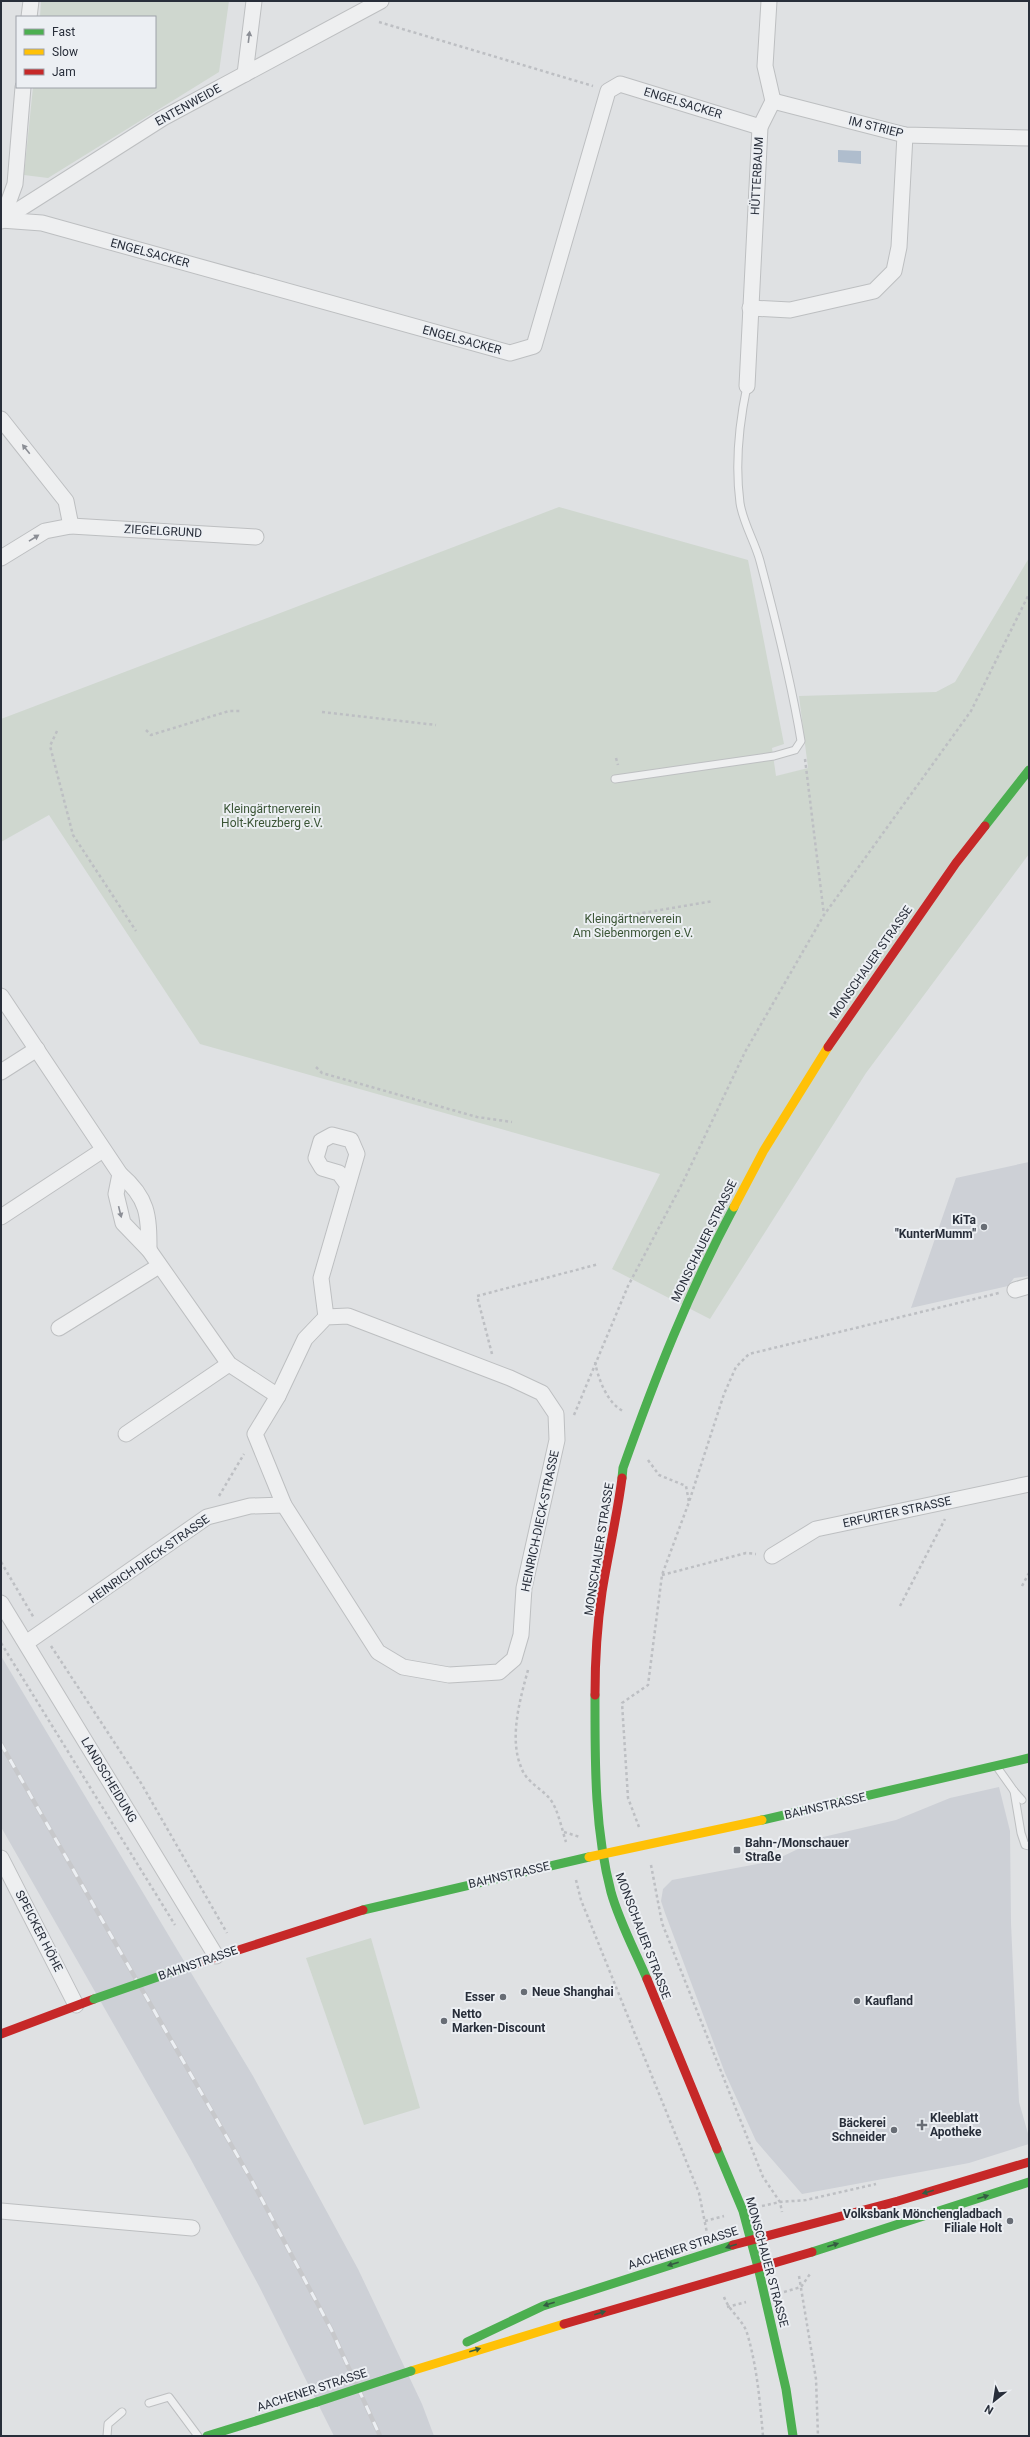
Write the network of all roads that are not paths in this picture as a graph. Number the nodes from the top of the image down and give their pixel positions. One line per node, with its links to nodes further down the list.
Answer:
1 (31, 1): 5 (street)
2 (254, 1): 6 (street, one-way to 2)
3 (381, 1): 6 (street, ENTENWEIDE)
4 (769, 1): 8 (street)
5 (29, 16)
6 (245, 74): 12 (street, ENTENWEIDE)
7 (23, 88): 12 (street)
8 (773, 101): 9 (street, HÜTTERBAUM); 10 (street, IM STRIEP)
9 (760, 127): 12 (street, ENGELSACKER); 13 (street, HÜTTERBAUM)
10 (905, 135): 11 (street, IM STRIEP); 13 (street)
11 (1029, 138)
12 (1, 220)
13 (750, 308): 14 (street, HÜTTERBAUM)
14 (747, 386): 20 (lane)
15 (1, 418): 16 (street, one-way to 15)
16 (70, 526): 17 (street, ZIEGELGRUND); 18 (street, ZIEGELGRUND, one-way to 16)
17 (256, 537)
18 (1, 558)
19 (1029, 770): 45 (main road, MONSCHAUER STRASSE)
20 (615, 779)
21 (1, 996): 22 (street)
22 (37, 1049): 23 (street); 24 (street)
23 (1, 1072)
24 (103, 1150): 25 (street); 27 (street)
25 (120, 1174): 28 (street); 28 (street, one-way to 28)
26 (347, 1184): 30 (street)
27 (1, 1217)
28 (149, 1250): 29 (street)
29 (159, 1266): 31 (street); 32 (street)
30 (326, 1317): 33 (street); 36 (street, HEINRICH-DIECK-STRASSE)
31 (59, 1328)
32 (229, 1364): 33 (street); 34 (street)
33 (278, 1396): 36 (street, HEINRICH-DIECK-STRASSE)
34 (126, 1434)
35 (1029, 1484): 37 (street, ERFURTER STRASSE)
36 (284, 1505): 39 (street, HEINRICH-DIECK-STRASSE)
37 (772, 1556)
38 (1, 1603): 39 (street, LANDSCHEIDUNG)
39 (26, 1643): 47 (street, LANDSCHEIDUNG)
40 (1029, 1758): 41 (main road, BAHNSTRASSE)
41 (996, 1765): 42 (lane); 45 (main road, BAHNSTRASSE)
42 (1014, 1791): 43 (lane); 44 (lane)
43 (1022, 1800)
44 (1029, 1846)
45 (602, 1855): 47 (main road, BAHNSTRASSE); 54 (main road, MONSCHAUER STRASSE)
46 (1, 1858): 48 (street, SPEICKER HÖHE)
47 (216, 1956): 48 (main road, BAHNSTRASSE, bridge)
48 (76, 2005): 49 (main road, BAHNSTRASSE)
49 (1, 2034)
50 (1029, 2162): 54 (main road, AACHENER STRASSE, one-way to 54)
51 (1029, 2182): 55 (main road, AACHENER STRASSE, one-way to 51)
52 (1, 2211): 53 (street)
53 (192, 2228)
54 (751, 2240): 55 (main road, MONSCHAUER STRASSE); 56 (main road, AACHENER STRASSE, one-way to 56)
55 (758, 2267): 56 (main road, AACHENER STRASSE, one-way to 55); 62 (main road, MONSCHAUER STRASSE)
56 (425, 2366): 61 (main road, AACHENER STRASSE, bridge)
57 (149, 2403): 60 (lane)
58 (122, 2412): 59 (lane)
59 (107, 2436)
60 (198, 2436)
61 (207, 2436)
62 (793, 2436)

